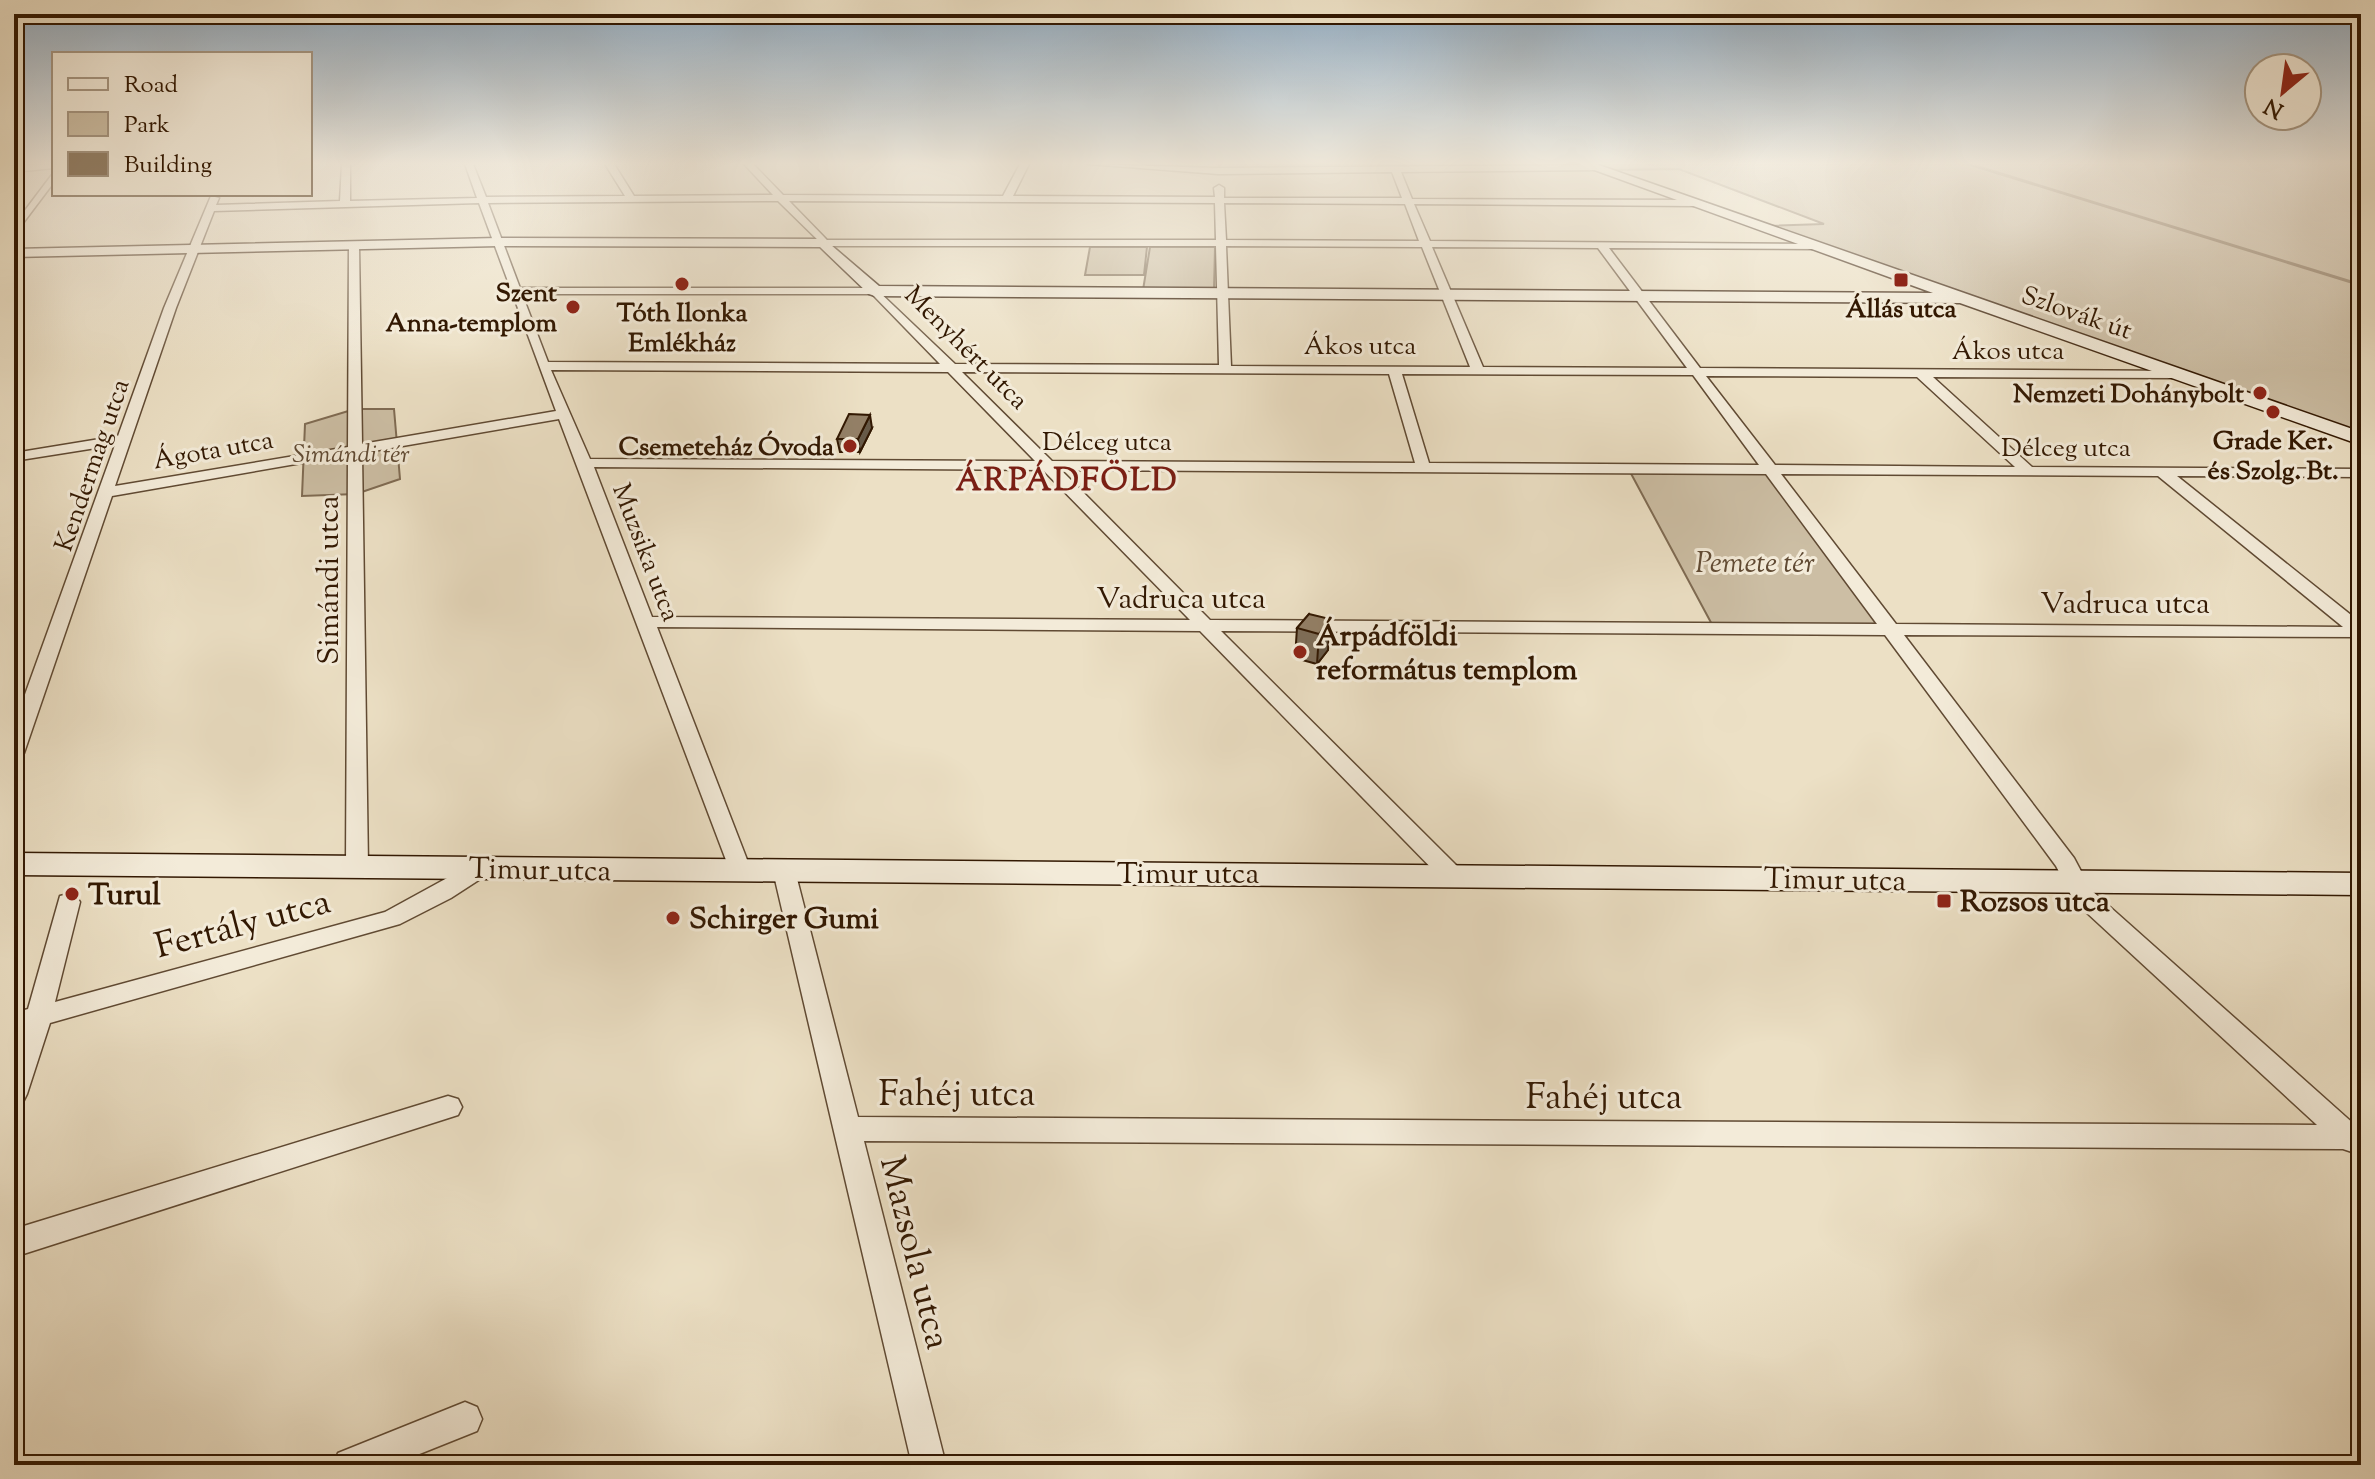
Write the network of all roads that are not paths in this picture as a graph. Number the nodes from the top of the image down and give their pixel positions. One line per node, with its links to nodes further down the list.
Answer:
1 (200, 233): 14 (street, Kendermag utca)
2 (495, 233): 7 (street, Muzsika utca)
3 (814, 233): 8 (street, Menyhért utca)
4 (1220, 233): 9 (street)
5 (1422, 233): 11 (street)
6 (1779, 233): 13 (street, Szlovák út)
7 (498, 242): 8 (street); 10 (street); 16 (street, Muzsika utca)
8 (824, 243): 9 (street); 17 (street, Menyhért utca)
9 (1220, 243): 11 (street); 18 (street)
10 (354, 245): 14 (street); 33 (street, Simándi utca)
11 (1427, 245): 12 (street); 19 (street)
12 (1602, 246): 13 (street); 20 (street)
13 (1815, 246): 21 (street, Szlovák út)
14 (194, 249): 15 (street); 31 (street, Kendermag utca)
15 (14, 253)
16 (516, 291): 17 (street); 22 (street, Muzsika utca)
17 (875, 291): 18 (street); 23 (street, Menyhért utca)
18 (1223, 294): 19 (street); 24 (street)
19 (1446, 295): 20 (street); 26 (street)
20 (1639, 296): 21 (street); 27 (street)
21 (1959, 298): 29 (street, Szlovák út)
22 (543, 366): 23 (street, Ákos utca); 30 (street, Muzsika utca)
23 (951, 368): 24 (street, Ákos utca); 36 (street, Menyhért utca)
24 (1225, 369): 25 (street, Ákos utca)
25 (1394, 369): 26 (street, Ákos utca); 37 (street)
26 (1478, 370): 27 (street, Ákos utca)
27 (1697, 371): 28 (street, Ákos utca); 38 (street)
28 (1921, 373): 29 (street, Ákos utca); 39 (street)
29 (2178, 374): 32 (street, Szlovák út)
30 (564, 414): 33 (street, Ágota utca); 35 (street, Muzsika utca)
31 (126, 439): 34 (street); 42 (street, Kendermag utca)
32 (2361, 439)
33 (356, 449): 42 (street, Ágota utca); 49 (street, Simándi utca)
34 (14, 457)
35 (585, 463): 36 (street, Délceg utca); 43 (street, Muzsika utca)
36 (1049, 465): 37 (street, Délceg utca); 44 (street, Menyhért utca)
37 (1423, 467): 38 (street, Délceg utca)
38 (1770, 470): 39 (street, Délceg utca); 45 (street)
39 (2028, 471): 40 (street, Délceg utca)
40 (2162, 472): 41 (street, Délceg utca); 46 (street)
41 (2361, 473)
42 (107, 492): 47 (street, Kendermag utca)
43 (647, 622): 44 (street, Vadruca utca); 51 (street, Muzsika utca)
44 (1206, 626): 45 (street, Vadruca utca); 53 (street, Menyhért utca)
45 (1889, 630): 46 (street, Vadruca utca); 54 (street)
46 (2361, 632)
47 (14, 753)
48 (14, 864): 49 (street, Timur utca)
49 (357, 866): 50 (street, Timur utca)
50 (480, 868): 51 (street, Timur utca); 57 (street, Fertály utca)
51 (740, 870): 52 (street, Timur utca)
52 (784, 871): 53 (street, Timur utca); 61 (street, Mazsola utca)
53 (1452, 875): 54 (street, Timur utca)
54 (2076, 882): 55 (street, Timur utca); 62 (street)
55 (2361, 884)
56 (68, 902): 57 (street)
57 (39, 1016): 58 (street, Fertály utca); 59 (street)
58 (14, 1023)
59 (14, 1094)
60 (448, 1107): 63 (street)
61 (848, 1129): 62 (street, Fahéj utca); 66 (street, Mazsola utca)
62 (2357, 1141)
63 (14, 1243)
64 (465, 1419): 65 (street)
65 (350, 1465)
66 (929, 1465)

